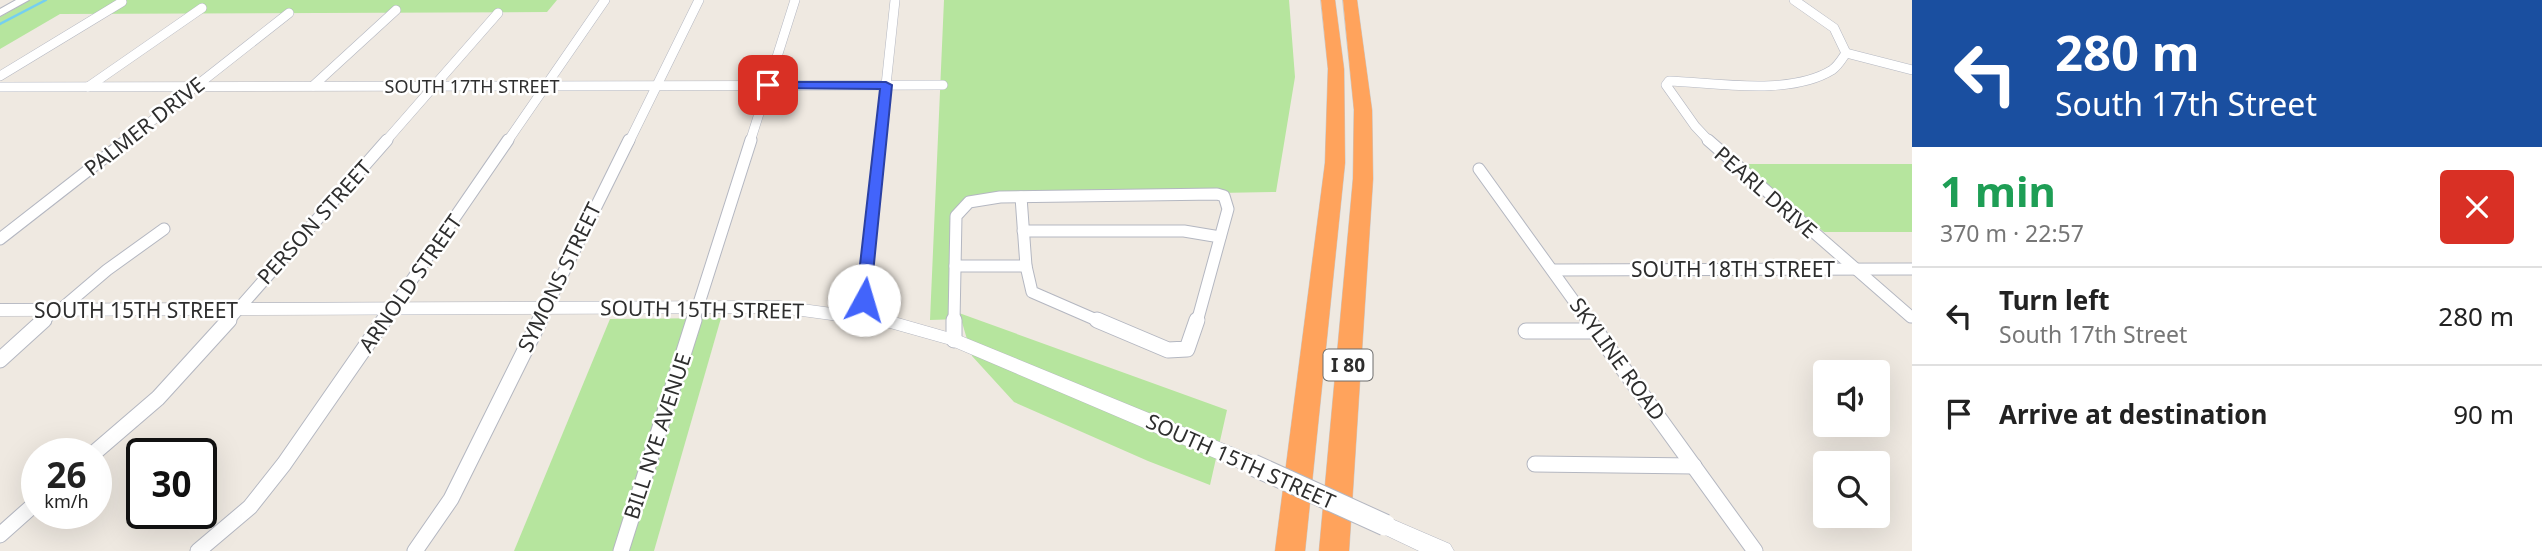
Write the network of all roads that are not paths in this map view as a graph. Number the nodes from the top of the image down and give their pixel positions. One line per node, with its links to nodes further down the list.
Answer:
1 (24, 0): 12 (street)
2 (605, 0): 23 (street, ARNOLD STREET)
3 (699, 0): 24 (street, SYMONS STREET)
4 (795, 0): 18 (street, BILL NYE AVENUE)
5 (895, 0): 19 (street)
6 (1328, 0): 59 (highway, I 80)
7 (1350, 0): 60 (highway, I 80)
8 (1794, 0): 15 (street)
9 (122, 2): 17 (street)
10 (202, 8): 26 (street)
11 (396, 10): 21 (street)
12 (0, 13)
13 (289, 13): 27 (street, PALMER DRIVE)
14 (498, 13): 22 (street, PERSON STREET)
15 (1846, 53): 16 (street); 36 (street, PEARL DRIVE)
16 (1912, 70)
17 (0, 76)
18 (768, 85): 19 (street, SOUTH 17TH STREET); 24 (street, SOUTH 17TH STREET); 39 (street, BILL NYE AVENUE)
19 (886, 85): 20 (street, SOUTH 17TH STREET); 45 (street)
20 (943, 85)
21 (313, 86): 22 (street, SOUTH 17TH STREET); 27 (street, SOUTH 17TH STREET)
22 (435, 86): 23 (street, SOUTH 17TH STREET); 41 (street, PERSON STREET)
23 (545, 86): 24 (street, SOUTH 17TH STREET); 42 (street, ARNOLD STREET)
24 (655, 86): 40 (street, SYMONS STREET)
25 (0, 87): 26 (street, SOUTH 17TH STREET)
26 (88, 87): 27 (street, SOUTH 17TH STREET)
27 (194, 87): 33 (street, PALMER DRIVE)
28 (1479, 169): 38 (street, SKYLINE ROAD)
29 (1021, 197): 31 (street); 32 (street); 34 (street)
30 (164, 229): 44 (street)
31 (1023, 231): 32 (street); 35 (street)
32 (1220, 237): 35 (street)
33 (0, 239)
34 (955, 266): 35 (street); 49 (street)
35 (1026, 266)
36 (1856, 269): 37 (street, SOUTH 18TH STREET); 38 (street, SOUTH 18TH STREET); 46 (street, PEARL DRIVE)
37 (1912, 269)
38 (1554, 270): 48 (street, SKYLINE ROAD)
39 (699, 307): 40 (main road, SOUTH 15TH STREET); 45 (main road, SOUTH 15TH STREET); 58 (street, BILL NYE AVENUE)
40 (544, 308): 42 (main road, SOUTH 15TH STREET); 57 (street, SYMONS STREET)
41 (237, 309): 42 (main road, SOUTH 15TH STREET); 44 (main road, SOUTH 15TH STREET); 51 (street, PERSON STREET)
42 (392, 309): 56 (street, ARNOLD STREET)
43 (0, 310): 44 (main road, SOUTH 15TH STREET)
44 (58, 310): 50 (street)
45 (862, 317): 49 (main road, SOUTH 15TH STREET)
46 (1911, 317)
47 (1526, 331): 48 (street)
48 (1598, 331): 53 (street, SKYLINE ROAD)
49 (954, 340): 61 (main road, SOUTH 15TH STREET, bridge)
50 (0, 360)
51 (111, 438)
52 (1535, 464): 53 (street)
53 (1694, 466): 62 (street, SKYLINE ROAD)
54 (21, 516): 55 (street)
55 (0, 535)
56 (198, 551)
57 (415, 551)
58 (621, 551)
59 (1290, 551)
60 (1334, 551)
61 (1442, 551)
62 (1755, 551)

